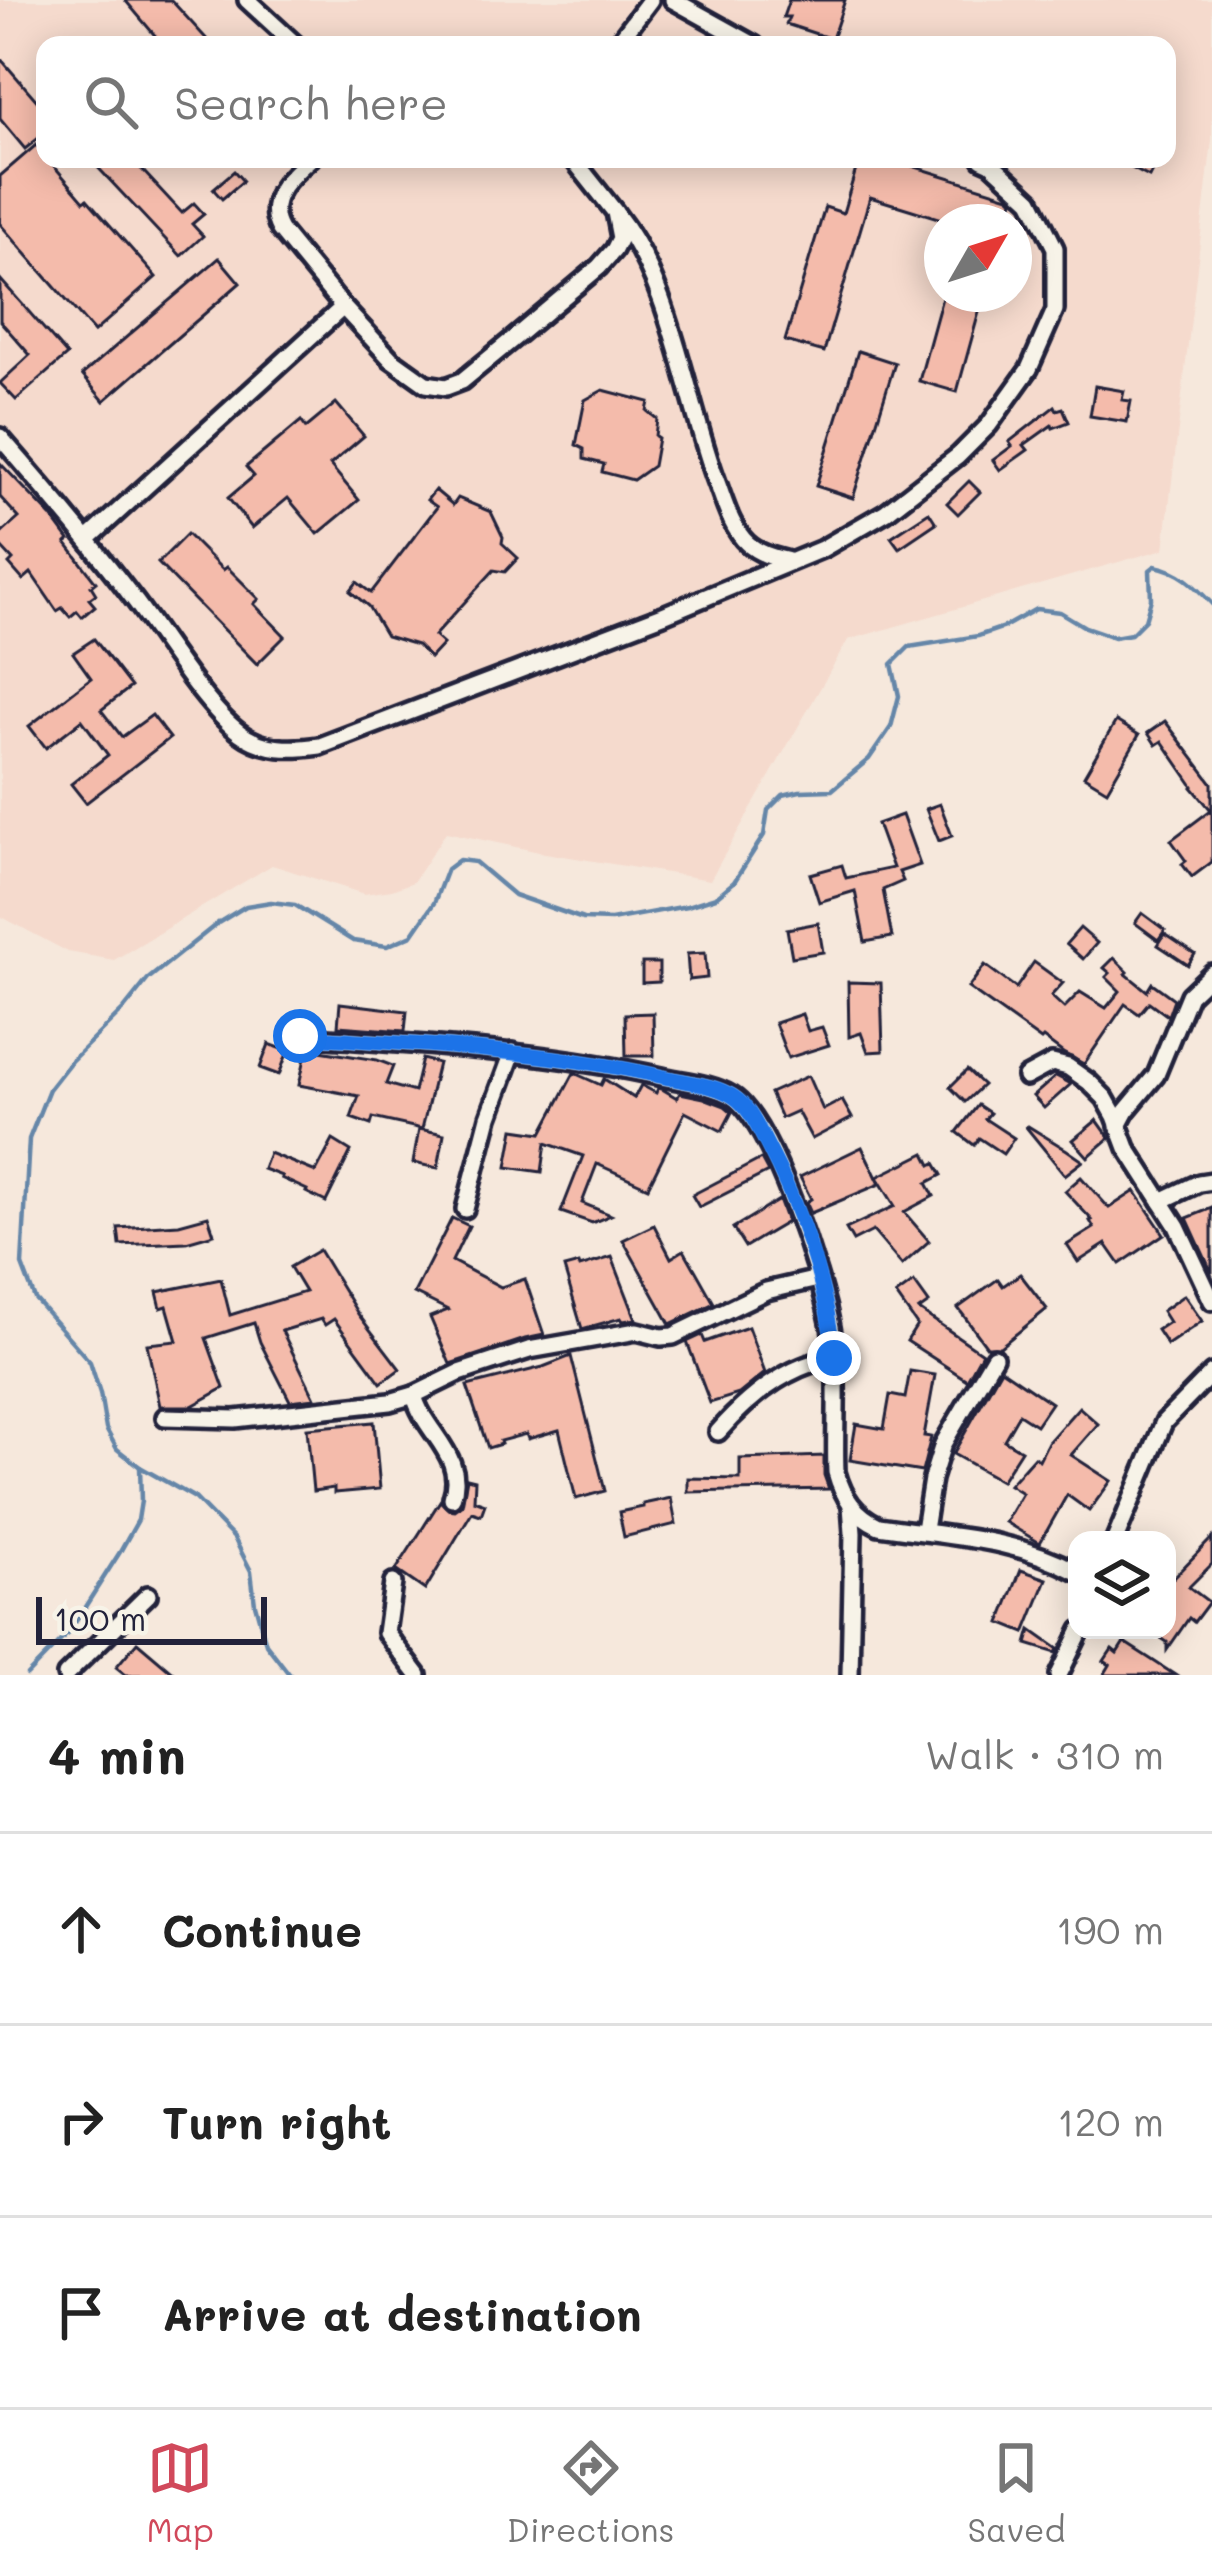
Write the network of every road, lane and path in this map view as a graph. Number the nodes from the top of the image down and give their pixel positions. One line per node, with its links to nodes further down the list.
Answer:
1 (247, 0): 4 (street)
2 (650, 0): 5 (street)
3 (673, 0): 6 (street)
4 (286, 36)
5 (623, 36)
6 (738, 36)
7 (301, 168): 11 (street)
8 (580, 168): 10 (street)
9 (996, 168): 14 (street)
10 (615, 212): 11 (street); 14 (street)
11 (343, 307): 13 (street)
12 (0, 437): 13 (street)
13 (88, 538): 14 (street)
14 (791, 561)
15 (1212, 973): 19 (street)
16 (300, 1036): 17 (street)
17 (514, 1052): 22 (street); 23 (street)
18 (1026, 1077): 19 (street)
19 (1118, 1126): 21 (street)
20 (1212, 1181): 21 (street)
21 (1161, 1201): 24 (street)
22 (465, 1209)
23 (818, 1279): 26 (street); 28 (street)
24 (1212, 1301)
25 (994, 1357): 33 (street)
26 (834, 1358): 30 (street); 32 (street)
27 (1212, 1372): 34 (street)
28 (413, 1395): 29 (street); 31 (street)
29 (165, 1417)
30 (718, 1432)
31 (452, 1498)
32 (851, 1506): 33 (street); 41 (street)
33 (924, 1530): 35 (street)
34 (1119, 1531)
35 (1068, 1568)
36 (393, 1583): 40 (street)
37 (148, 1594): 39 (street)
38 (1077, 1639): 42 (street)
39 (67, 1675)
40 (418, 1675)
41 (850, 1675)
42 (1059, 1675)

